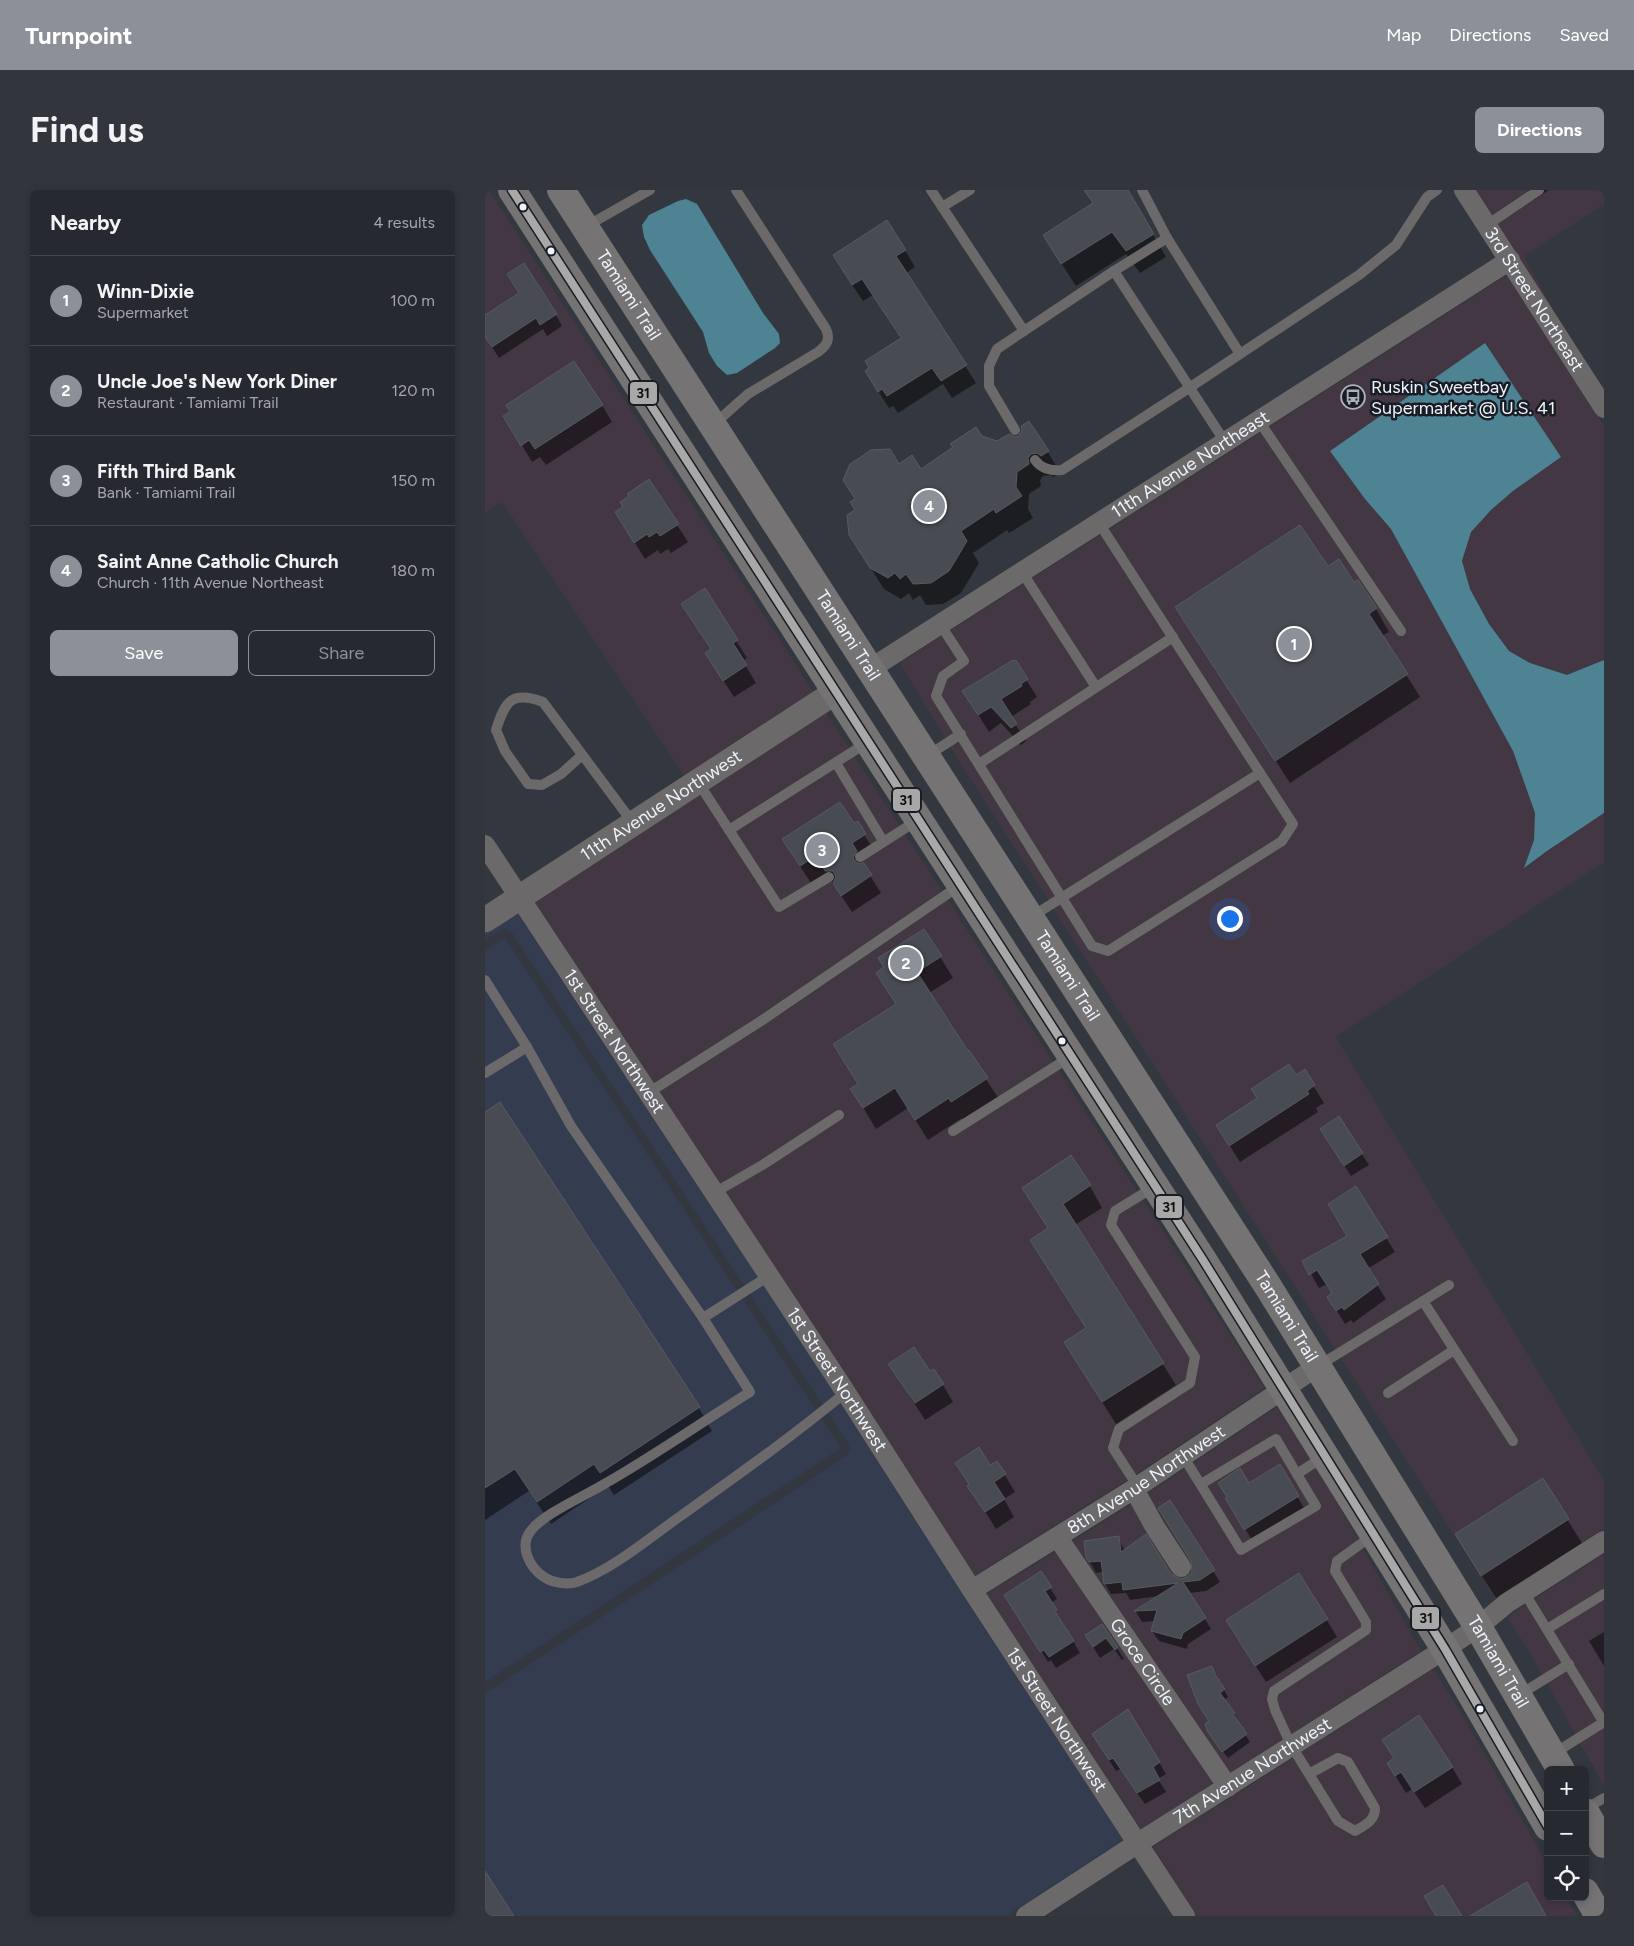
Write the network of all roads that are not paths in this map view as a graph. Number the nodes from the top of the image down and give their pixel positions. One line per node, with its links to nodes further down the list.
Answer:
1 (511, 190): 18 (main road)
2 (561, 190): 13 (main road, Tamiami Trail)
3 (649, 190): 13 (lane)
4 (737, 190): 24 (lane)
5 (931, 190): 11 (lane)
6 (970, 190): 11 (lane)
7 (1142, 190): 14 (lane)
8 (1437, 190): 20 (lane)
9 (1464, 190): 12 (street, 3rd Street Northeast)
10 (1539, 190): 12 (lane)
11 (942, 207): 19 (lane)
12 (1487, 225): 15 (street, 3rd Street Northeast)
13 (585, 227): 17 (main road, Tamiami Trail)
14 (1167, 238): 16 (lane); 20 (lane)
15 (1510, 260): 22 (street, 3rd Street Northeast); 23 (street, 11th Avenue Northeast)
16 (1114, 271): 19 (lane); 21 (lane)
17 (629, 296): 18 (main road); 24 (main road, Tamiami Trail)
18 (595, 318): 30 (main road)
19 (1024, 331): 25 (lane)
20 (1240, 354): 21 (lane)
21 (1189, 388): 26 (lane); 27 (lane)
22 (1604, 408)
23 (1259, 421): 26 (street, 11th Avenue Northeast); 32 (lane)
24 (713, 426): 34 (main road, Tamiami Trail)
25 (1015, 430)
26 (1225, 442): 28 (street, 11th Avenue Northeast)
27 (1035, 460)
28 (1099, 523): 29 (street, 11th Avenue Northeast); 33 (lane)
29 (1022, 572): 31 (street, 11th Avenue Northeast); 35 (lane)
30 (780, 604): 34 (main road); 36 (main road)
31 (940, 624): 34 (street, 11th Avenue Northeast); 38 (lane)
32 (1401, 630)
33 (1173, 638): 35 (lane); 44 (lane)
34 (870, 669): 37 (main road, Tamiami Trail)
35 (1096, 687): 43 (lane)
36 (837, 691): 37 (main road); 39 (main road); 45 (street, 11th Avenue Northwest)
37 (897, 710): 41 (main road, Tamiami Trail)
38 (961, 734): 41 (lane); 43 (lane)
39 (869, 742): 42 (lane); 46 (main road)
40 (581, 755): 40 (lane); 47 (lane)
41 (926, 756): 56 (main road, Tamiami Trail)
42 (836, 763): 48 (lane); 49 (lane)
43 (979, 764): 54 (lane)
44 (1260, 773): 54 (lane); 54 (lane)
45 (698, 782): 47 (street, 11th Avenue Northwest); 48 (lane)
46 (919, 819): 49 (lane); 53 (main road)
47 (634, 823): 55 (street, 11th Avenue Northwest)
48 (729, 830): 52 (lane)
49 (883, 841): 51 (lane)
50 (485, 845): 55 (street, 1st Street Northwest)
51 (860, 857)
52 (829, 877)
53 (961, 885): 60 (main road); 62 (lane)
54 (1062, 897): 56 (lane)
55 (519, 898): 57 (street, 11th Avenue Northwest); 62 (street, 1st Street Northwest)
56 (1030, 918): 72 (main road, Tamiami Trail)
57 (485, 920)
58 (485, 980): 59 (lane)
59 (527, 1047): 61 (lane); 70 (lane)
60 (1071, 1056): 64 (lane); 65 (main road)
61 (485, 1073)
62 (648, 1093): 66 (street, 1st Street Northwest)
63 (839, 1115): 66 (lane)
64 (953, 1131)
65 (1155, 1186): 73 (main road); 81 (lane)
66 (714, 1193): 67 (street, 1st Street Northwest)
67 (769, 1276): 70 (lane); 74 (street, 1st Street Northwest)
68 (1449, 1285): 69 (lane)
69 (1423, 1301): 71 (lane); 72 (lane)
70 (703, 1318): 74 (lane)
71 (1454, 1350): 75 (lane); 76 (lane)
72 (1318, 1366): 73 (street, 8th Avenue Northwest); 89 (main road, Tamiami Trail)
73 (1284, 1389): 77 (street, 8th Avenue Northwest); 78 (main road)
74 (846, 1392): 86 (street, 1st Street Northwest)
75 (1388, 1393)
76 (1513, 1441)
77 (1183, 1456): 80 (lane); 81 (street, 8th Avenue Northwest)
78 (1325, 1456): 79 (lane); 82 (main road)
79 (1297, 1474): 80 (lane); 80 (lane)
80 (1201, 1484)
81 (1136, 1488): 83 (street, 8th Avenue Northwest); 85 (street)
82 (1374, 1534): 91 (main road); 95 (lane)
83 (1058, 1538): 86 (street, 8th Avenue Northwest); 98 (street, Groce Circle)
84 (1604, 1541): 87 (street, 7th Avenue Northwest)
85 (1181, 1567)
86 (972, 1590): 103 (street, 1st Street Northwest)
87 (1524, 1592): 89 (street, 7th Avenue Northwest); 90 (lane)
88 (1604, 1594): 90 (lane)
89 (1478, 1627): 91 (street, 7th Avenue Northwest); 93 (main road, Tamiami Trail)
90 (1547, 1629): 92 (lane)
91 (1445, 1649): 95 (street, 7th Avenue Northwest); 102 (main road)
92 (1569, 1664): 93 (lane); 94 (lane)
93 (1518, 1695): 96 (main road, Tamiami Trail)
94 (1604, 1722): 96 (lane)
95 (1291, 1746): 97 (lane); 98 (street, 7th Avenue Northwest)
96 (1557, 1762)
97 (1309, 1774): 97 (lane)
98 (1228, 1787): 103 (street, 7th Avenue Northwest)
99 (1604, 1798): 100 (lane)
100 (1589, 1808)
101 (1589, 1818): 104 (main road)
102 (1544, 1820)
103 (1138, 1843): 106 (street, 7th Avenue Northwest); 107 (street, 1st Street Northwest)
104 (1604, 1844)
105 (1589, 1899): 108 (main road)
106 (1026, 1916)
107 (1185, 1916)
108 (1599, 1916)

